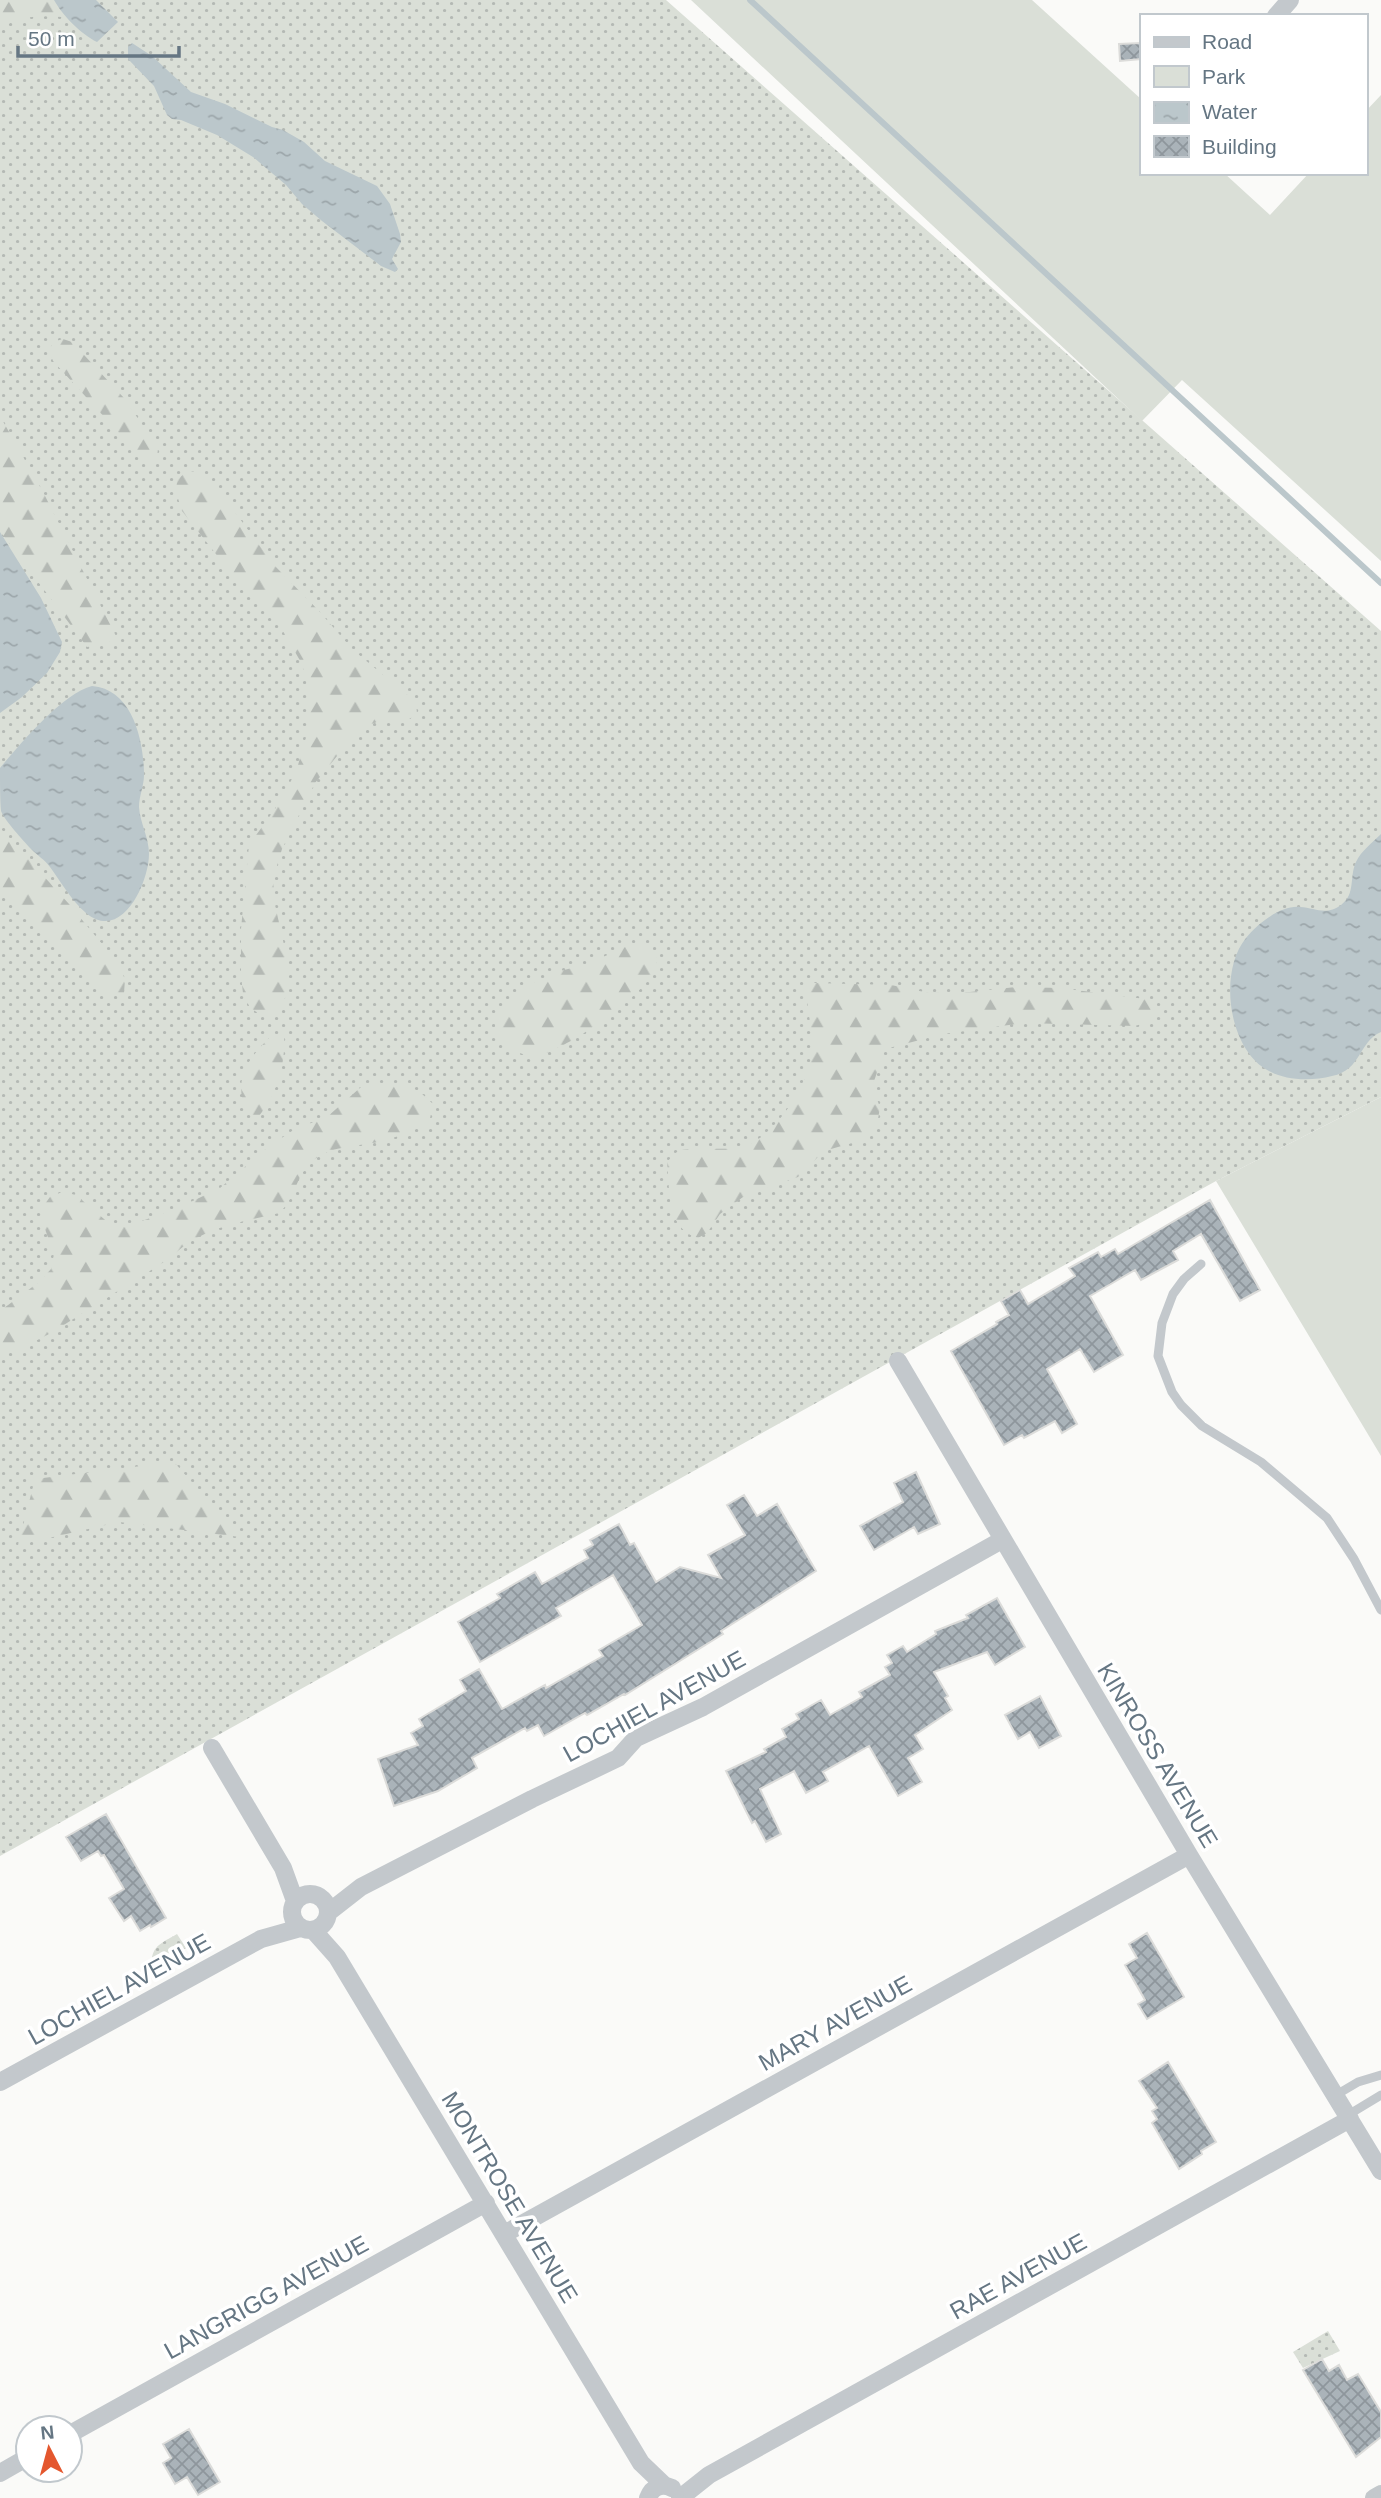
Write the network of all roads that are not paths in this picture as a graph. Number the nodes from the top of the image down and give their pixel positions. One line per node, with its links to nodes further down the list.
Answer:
1 (1290, 0): 2 (street)
2 (1278, 14)
3 (1201, 1264): 6 (lane)
4 (898, 1361): 5 (street, KINROSS AVENUE)
5 (1002, 1540): 8 (street, KINROSS AVENUE); 9 (street, LOCHIEL AVENUE)
6 (1381, 1610)
7 (212, 1748): 9 (street, MONTROSE AVENUE)
8 (1189, 1855): 12 (street, KINROSS AVENUE); 17 (street, MARY AVENUE)
9 (311, 1912): 11 (street, LOCHIEL AVENUE); 16 (street, MONTROSE AVENUE)
10 (1381, 2075): 12 (lane)
11 (0, 2082)
12 (1336, 2095): 14 (street, KINROSS AVENUE)
13 (1381, 2095): 14 (lane)
14 (1349, 2117): 15 (street, KINROSS AVENUE); 19 (street, RAE AVENUE)
15 (1381, 2171)
16 (486, 2203): 17 (street, MONTROSE AVENUE); 18 (street, LANGRIGG AVENUE)
17 (505, 2234): 19 (street, MONTROSE AVENUE)
18 (84, 2426)
19 (665, 2493)
20 (1381, 2494): 21 (street)
21 (1374, 2498)

